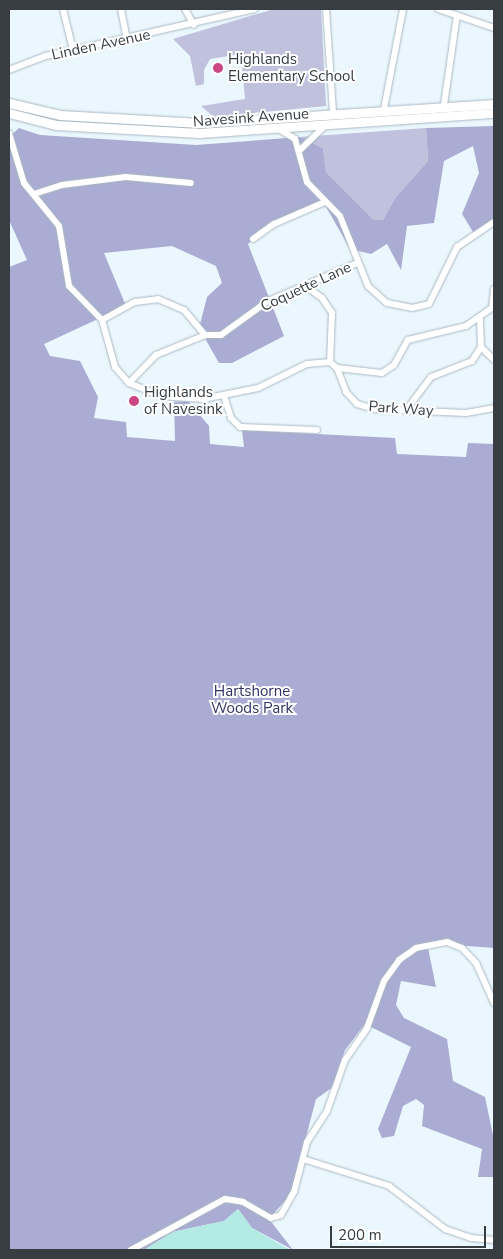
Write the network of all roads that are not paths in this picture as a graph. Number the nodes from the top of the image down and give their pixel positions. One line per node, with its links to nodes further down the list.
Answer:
1 (64, 9): 12 (street)
2 (121, 9): 11 (street)
3 (185, 9): 9 (street)
4 (255, 9): 9 (street, Linden Avenue)
5 (326, 9): 20 (street)
6 (403, 9): 17 (street)
7 (438, 9): 8 (street)
8 (457, 15): 10 (street); 16 (street)
9 (194, 25): 11 (street, Linden Avenue)
10 (494, 28)
11 (127, 39): 12 (street, Linden Avenue)
12 (73, 50): 13 (street, Linden Avenue)
13 (9, 70)
14 (9, 103): 20 (highway, Navesink Avenue)
15 (494, 104): 16 (highway, Navesink Avenue)
16 (444, 105): 17 (highway, Navesink Avenue)
17 (384, 109): 20 (highway, Navesink Avenue)
18 (9, 113): 21 (highway, Navesink Avenue)
19 (494, 113): 20 (highway, Navesink Avenue)
20 (332, 118): 21 (highway, Navesink Avenue); 23 (street)
21 (275, 127): 23 (street)
22 (9, 133): 25 (street)
23 (301, 149): 26 (street)
24 (191, 183): 25 (street)
25 (34, 194): 34 (street)
26 (325, 202): 28 (street); 29 (street)
27 (494, 222): 29 (street)
28 (253, 239)
29 (357, 263): 30 (street, Coquette Lane)
30 (305, 286): 35 (street, Coquette Lane); 38 (street)
31 (494, 289): 32 (street)
32 (493, 308): 33 (street)
33 (480, 318): 36 (street); 39 (street)
34 (102, 320): 35 (street); 40 (street)
35 (205, 335): 40 (street, Coquette Lane)
36 (481, 348): 37 (street); 43 (street)
37 (494, 360)
38 (330, 362): 39 (street, Park Way); 41 (street)
39 (339, 368): 43 (street, Park Way)
40 (129, 383): 41 (street)
41 (224, 396): 44 (street)
42 (494, 408): 43 (street, Park Way)
43 (407, 409)
44 (317, 430)
45 (494, 1003): 46 (street)
46 (303, 1159): 47 (street); 48 (street)
47 (494, 1240)
48 (132, 1250)

